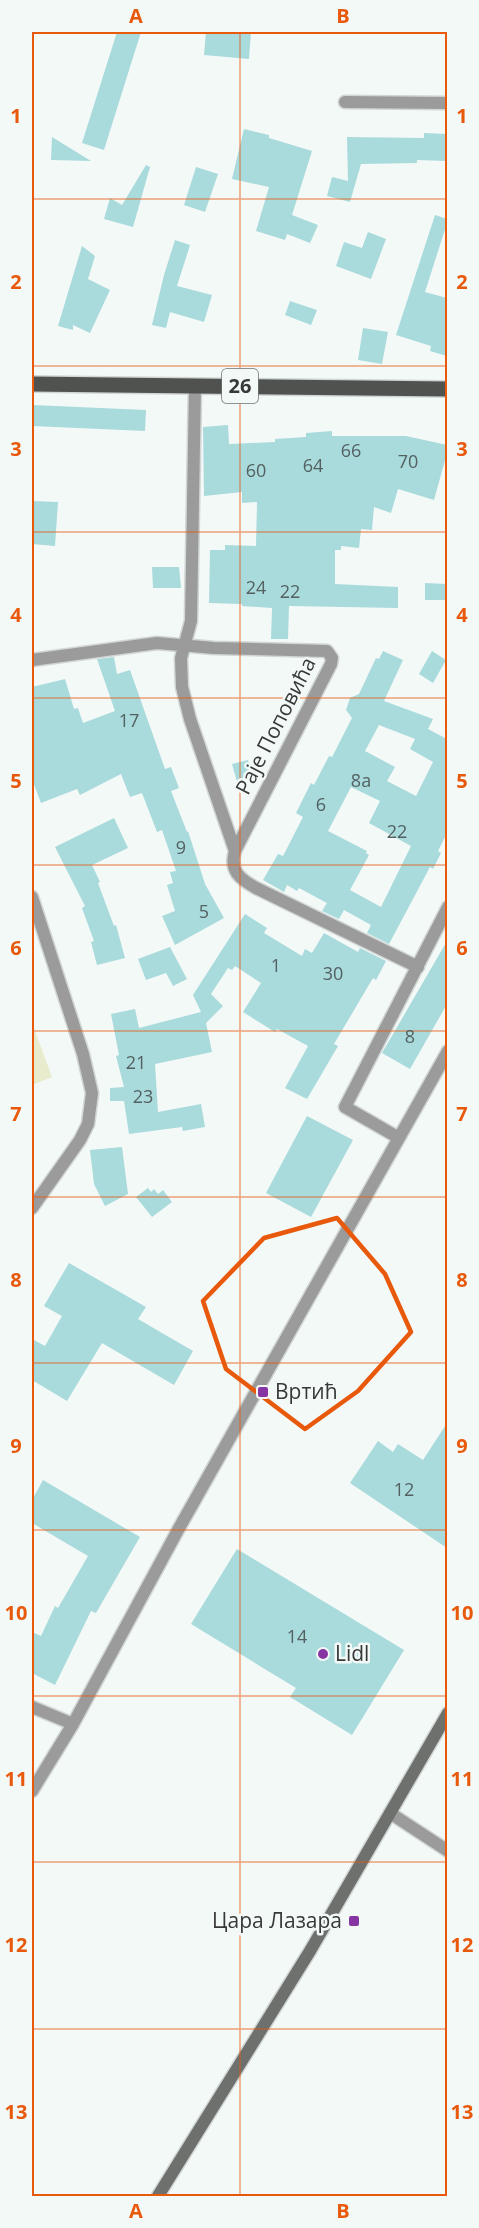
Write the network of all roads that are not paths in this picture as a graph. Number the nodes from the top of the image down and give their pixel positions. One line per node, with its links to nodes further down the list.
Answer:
1 (345, 102): 2 (street)
2 (447, 103)
3 (32, 384): 4 (main road, 26)
4 (195, 385): 5 (main road, 26); 6 (street, Раје Поповића)
5 (447, 388)
6 (184, 646): 7 (street); 8 (street, Раје Поповића); 8 (street, Раје Поповића)
7 (32, 660)
8 (235, 851): 11 (street, Раје Поповића)
9 (32, 897): 14 (street)
10 (447, 907): 11 (street)
11 (417, 966): 13 (street)
12 (447, 1051): 13 (street)
13 (399, 1138): 17 (street)
14 (32, 1208)
15 (32, 1707): 17 (street)
16 (447, 1713): 19 (main road)
17 (73, 1724): 18 (street)
18 (32, 1791)
19 (390, 1813): 20 (street); 21 (main road)
20 (447, 1851)
21 (158, 2196)

